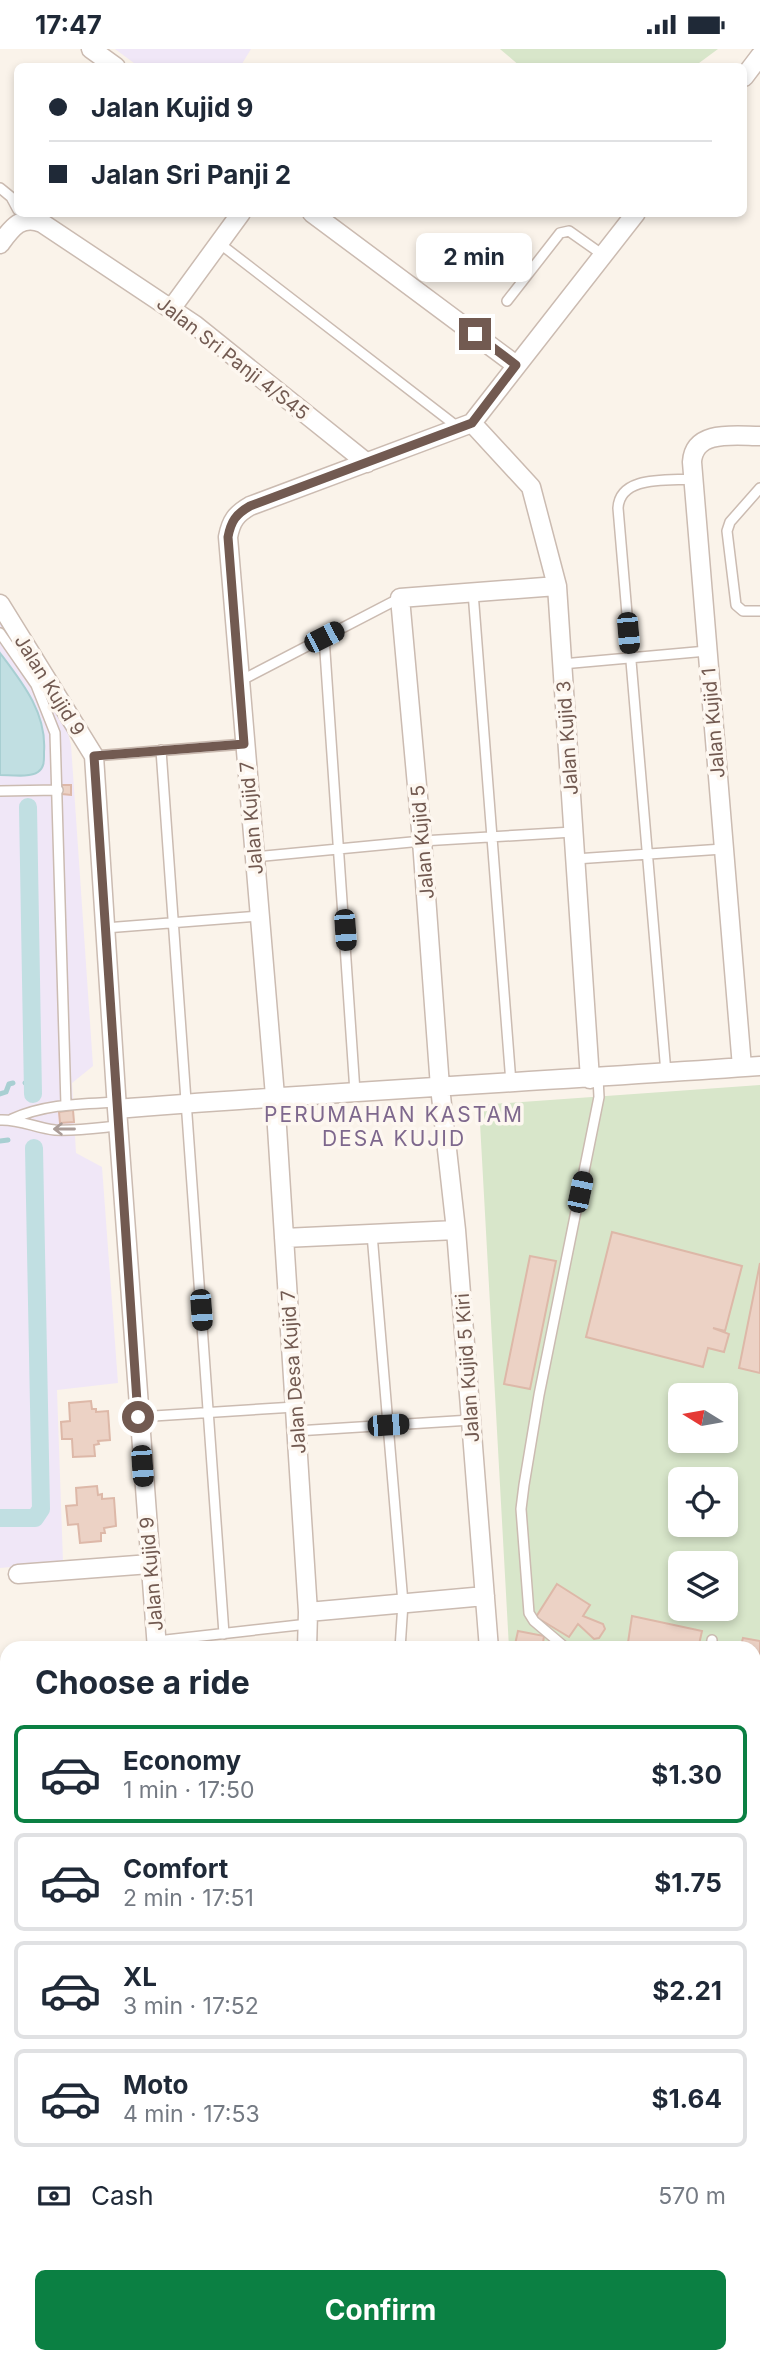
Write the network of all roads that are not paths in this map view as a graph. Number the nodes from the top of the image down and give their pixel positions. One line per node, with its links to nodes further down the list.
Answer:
1 (91, 49): 3 (street)
2 (760, 56): 4 (street)
3 (110, 63)
4 (747, 73)
5 (0, 188): 6 (lane)
6 (14, 203)
7 (19, 217): 13 (street)
8 (24, 217): 16 (street, Jalan Sri Panji 4/S45)
9 (238, 217): 12 (street)
10 (317, 217): 17 (street)
11 (633, 217): 14 (street)
12 (219, 243): 16 (street); 18 (lane)
13 (0, 244)
14 (603, 255): 15 (lane); 17 (street)
15 (507, 300)
16 (171, 309): 20 (street, Jalan Sri Panji 4/S45)
17 (516, 365): 18 (street)
18 (466, 425): 20 (street, Jalan Kujid 7); 23 (street, Jalan Kujid 3)
19 (760, 436): 21 (street, Jalan Kujid 1)
20 (367, 463): 33 (street, Jalan Kujid 7)
21 (693, 479): 30 (street, Jalan Kujid 1); 31 (lane)
22 (760, 488): 27 (lane)
23 (557, 586): 24 (street); 32 (street, Jalan Kujid 3)
24 (473, 592): 25 (street); 40 (lane)
25 (400, 598): 29 (lane); 41 (street, Jalan Kujid 5)
26 (0, 604): 36 (street, Jalan Kujid 9)
27 (760, 611)
28 (0, 633): 37 (lane)
29 (324, 637): 33 (lane); 42 (lane)
30 (707, 651): 31 (lane); 43 (street, Jalan Kujid 1)
31 (630, 658): 32 (lane); 44 (lane)
32 (562, 664): 39 (street, Jalan Kujid 3)
33 (239, 681): 34 (street, Jalan Kujid 7)
34 (244, 744): 35 (lane); 45 (street, Jalan Kujid 7)
35 (161, 750): 36 (lane); 48 (lane)
36 (94, 756): 49 (street, Jalan Kujid 9)
37 (58, 790): 38 (lane); 58 (lane)
38 (0, 791)
39 (573, 832): 40 (lane); 46 (street, Jalan Kujid 3)
40 (493, 837): 41 (lane); 53 (lane)
41 (422, 841): 42 (lane); 54 (street, Jalan Kujid 5)
42 (340, 849): 45 (lane); 55 (lane)
43 (723, 849): 44 (lane); 50 (street, Jalan Kujid 1)
44 (647, 854): 46 (lane); 51 (lane)
45 (254, 857): 47 (street, Jalan Kujid 7)
46 (575, 859): 52 (street, Jalan Kujid 3)
47 (259, 916): 48 (lane); 56 (street, Jalan Kujid 7)
48 (173, 923): 49 (lane); 57 (lane)
49 (105, 928): 59 (street, Jalan Kujid 9)
50 (751, 1067): 51 (street)
51 (666, 1073): 52 (street)
52 (594, 1079): 53 (street); 82 (lane)
53 (511, 1083): 54 (street)
54 (440, 1087): 55 (street); 62 (street, Jalan Kujid 5 Kiri)
55 (355, 1092): 56 (street)
56 (275, 1096): 57 (street); 64 (street, Jalan Desa Kujid 7)
57 (186, 1104): 59 (street); 66 (lane)
58 (66, 1105): 59 (lane); 60 (lane)
59 (117, 1112): 60 (lane, one-way to 60); 67 (street, Jalan Kujid 9)
60 (12, 1119): 61 (lane)
61 (0, 1120)
62 (456, 1230): 63 (street); 68 (street, Jalan Kujid 5 Kiri)
63 (372, 1234): 64 (street); 69 (lane)
64 (284, 1238): 65 (street, Jalan Desa Kujid 7)
65 (295, 1407): 66 (lane); 70 (street, Jalan Desa Kujid 7)
66 (208, 1413): 67 (lane); 76 (lane)
67 (138, 1417): 71 (street, Jalan Kujid 9)
68 (471, 1420): 69 (lane); 73 (street, Jalan Kujid 5 Kiri)
69 (388, 1425): 70 (lane); 74 (lane)
70 (296, 1431): 75 (street, Jalan Desa Kujid 7)
71 (150, 1564): 72 (street); 77 (street, Jalan Kujid 9)
72 (18, 1574)
73 (485, 1596): 74 (street); 81 (street, Jalan Kujid 5 Kiri)
74 (404, 1603): 75 (street); 80 (lane)
75 (308, 1618): 76 (lane); 79 (street, Jalan Desa Kujid 7)
76 (224, 1634): 78 (lane)
77 (157, 1641)
78 (181, 1641)
79 (307, 1641)
80 (401, 1641)
81 (488, 1641)
82 (558, 1641)

